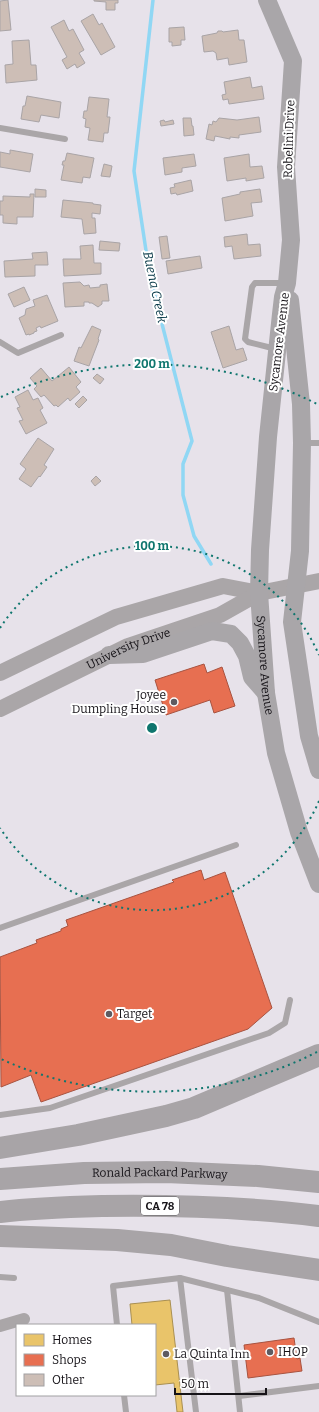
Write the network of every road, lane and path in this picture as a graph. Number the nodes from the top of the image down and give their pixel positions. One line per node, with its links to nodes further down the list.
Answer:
1 (267, 0): 4 (main road, Robelini Drive)
2 (0, 128): 3 (lane)
3 (65, 138)
4 (288, 283): 7 (main road, Sycamore Avenue); 7 (lane); 8 (main road, Sycamore Avenue)
5 (62, 335): 6 (lane)
6 (0, 342)
7 (278, 349): 11 (main road, Sycamore Avenue)
8 (311, 443): 10 (main road, Sycamore Avenue)
9 (319, 581): 10 (street, University Drive)
10 (296, 586): 11 (street, University Drive); 16 (main road, Sycamore Avenue)
11 (259, 593): 12 (street, University Drive); 13 (street, University Drive); 14 (main road, Sycamore Avenue)
12 (109, 655): 14 (main road); 15 (street, University Drive)
13 (0, 673)
14 (266, 693): 18 (main road, Sycamore Avenue)
15 (0, 709)
16 (319, 770)
17 (236, 845): 19 (lane)
18 (319, 884)
19 (0, 928)
20 (290, 1000): 22 (lane)
21 (319, 1055): 23 (highway)
22 (0, 1115)
23 (0, 1148)
24 (0, 1179): 25 (highway, Ronald Packard Parkway)
25 (319, 1182)
26 (0, 1212): 27 (highway, CA 78)
27 (319, 1216)
28 (0, 1236): 29 (highway)
29 (319, 1270)
30 (0, 1277): 31 (lane)
31 (14, 1278)
32 (180, 1278): 33 (lane); 36 (lane); 42 (lane)
33 (227, 1290): 35 (lane); 40 (lane)
34 (24, 1320): 37 (street)
35 (319, 1322)
36 (117, 1324)
37 (0, 1326)
38 (319, 1386): 40 (lane)
39 (124, 1396): 41 (lane)
40 (239, 1396): 43 (lane)
41 (126, 1412)
42 (196, 1412)
43 (238, 1412)

